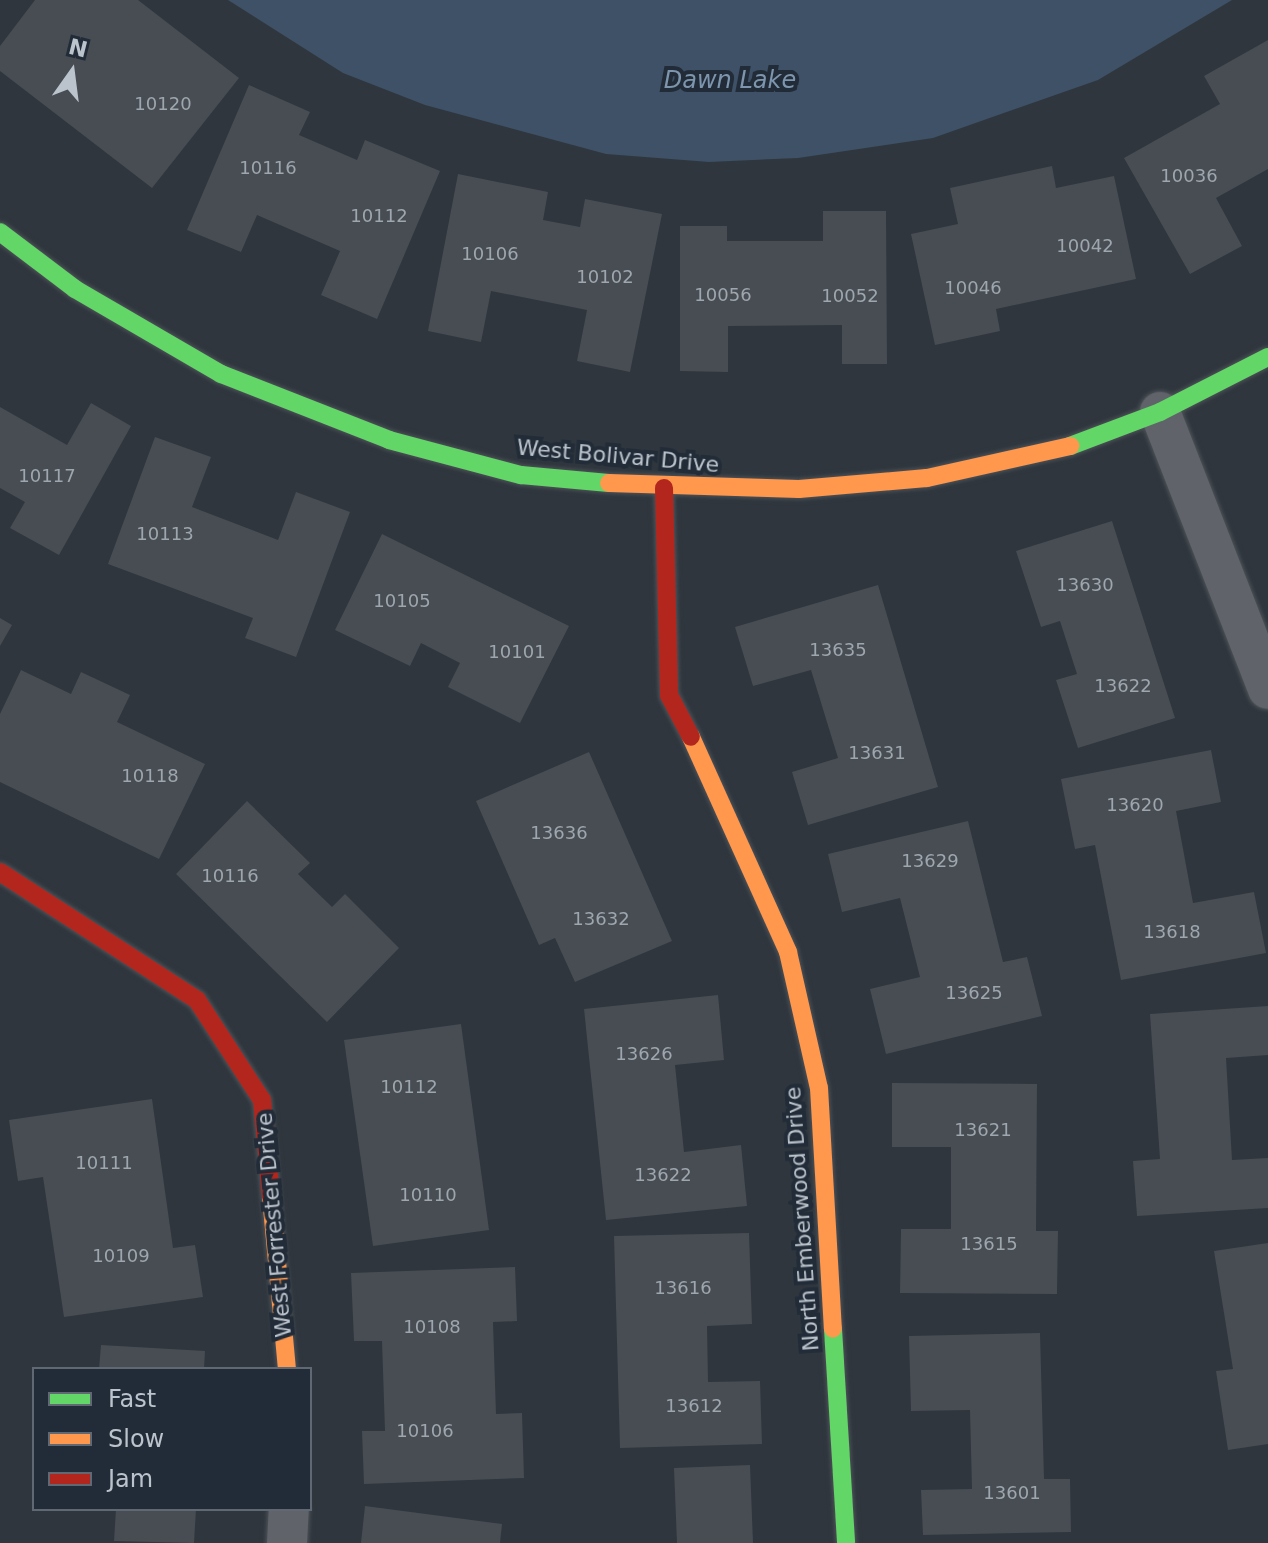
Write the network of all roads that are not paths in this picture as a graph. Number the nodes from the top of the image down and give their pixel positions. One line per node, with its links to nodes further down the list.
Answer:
1 (0, 232): 4 (street, West Bolivar Drive)
2 (1268, 357): 3 (street, West Bolivar Drive)
3 (1160, 412): 4 (street, West Bolivar Drive); 5 (street)
4 (664, 488): 10 (street, North Emberwood Drive)
5 (1268, 689)
6 (0, 872): 7 (street, West Forrester Drive)
7 (287, 1367)
8 (289, 1511): 9 (street)
9 (287, 1543)
10 (846, 1543)

